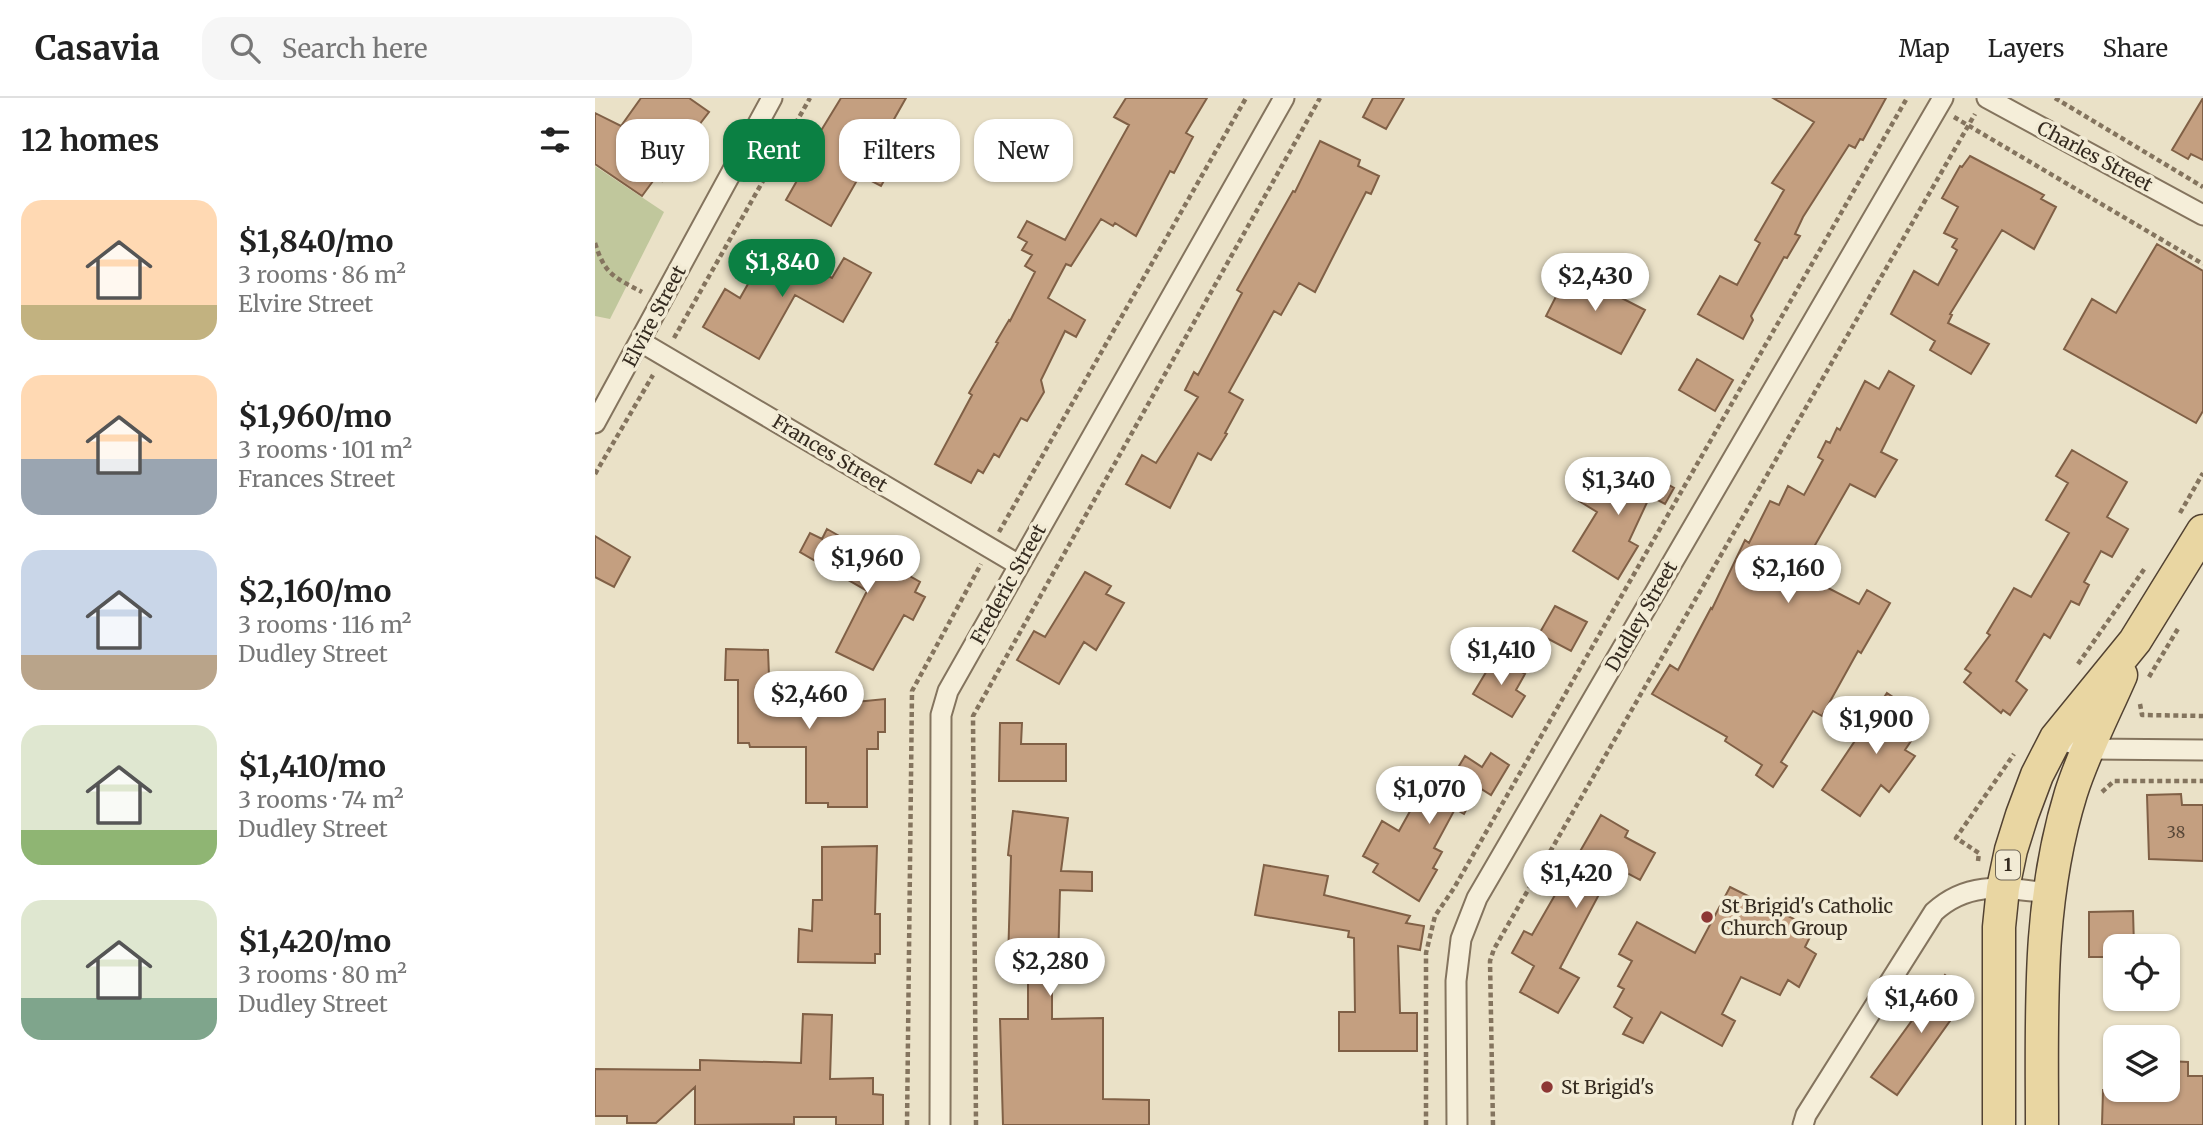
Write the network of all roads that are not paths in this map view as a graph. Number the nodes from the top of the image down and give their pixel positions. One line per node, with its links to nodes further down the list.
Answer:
1 (772, 98): 6 (street, Elvire Street)
2 (1284, 98): 9 (street, Frederic Street)
3 (1983, 103): 5 (street, Charles Street)
4 (1947, 106): 17 (street, Dudley Street)
5 (2203, 215)
6 (641, 341): 7 (street, Elvire Street); 9 (street, Frances Street)
7 (595, 423)
8 (2203, 531): 10 (main road, 1)
9 (1019, 565): 16 (street, Frederic Street)
10 (2135, 642): 11 (main road, 1); 12 (main road, 1)
11 (2056, 738): 12 (street); 14 (main road, 1)
12 (2089, 750): 13 (street); 15 (main road, 1)
13 (2203, 750)
14 (2003, 888): 15 (street); 18 (street); 19 (main road, 1)
15 (2049, 893): 20 (main road, 1)
16 (940, 1125)
17 (1457, 1125)
18 (1803, 1125)
19 (1999, 1125)
20 (2042, 1125)

